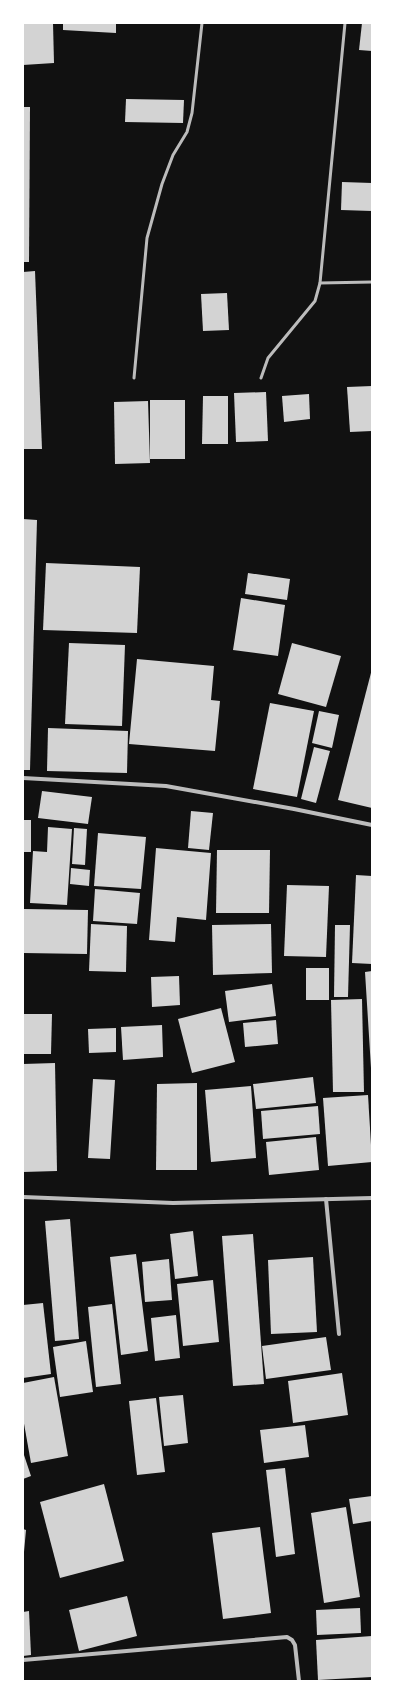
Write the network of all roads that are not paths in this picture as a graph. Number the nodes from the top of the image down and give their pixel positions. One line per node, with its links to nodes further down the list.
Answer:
1 (202, 23): 5 (lane)
2 (345, 23): 4 (lane)
3 (372, 282): 4 (lane)
4 (320, 283): 6 (lane)
5 (134, 378)
6 (261, 378)
7 (23, 778): 8 (street)
8 (372, 825)
9 (23, 1197): 11 (street)
10 (372, 1198): 11 (street)
11 (326, 1200): 12 (street)
12 (338, 1334)
13 (23, 1660): 14 (street)
14 (299, 1681)

